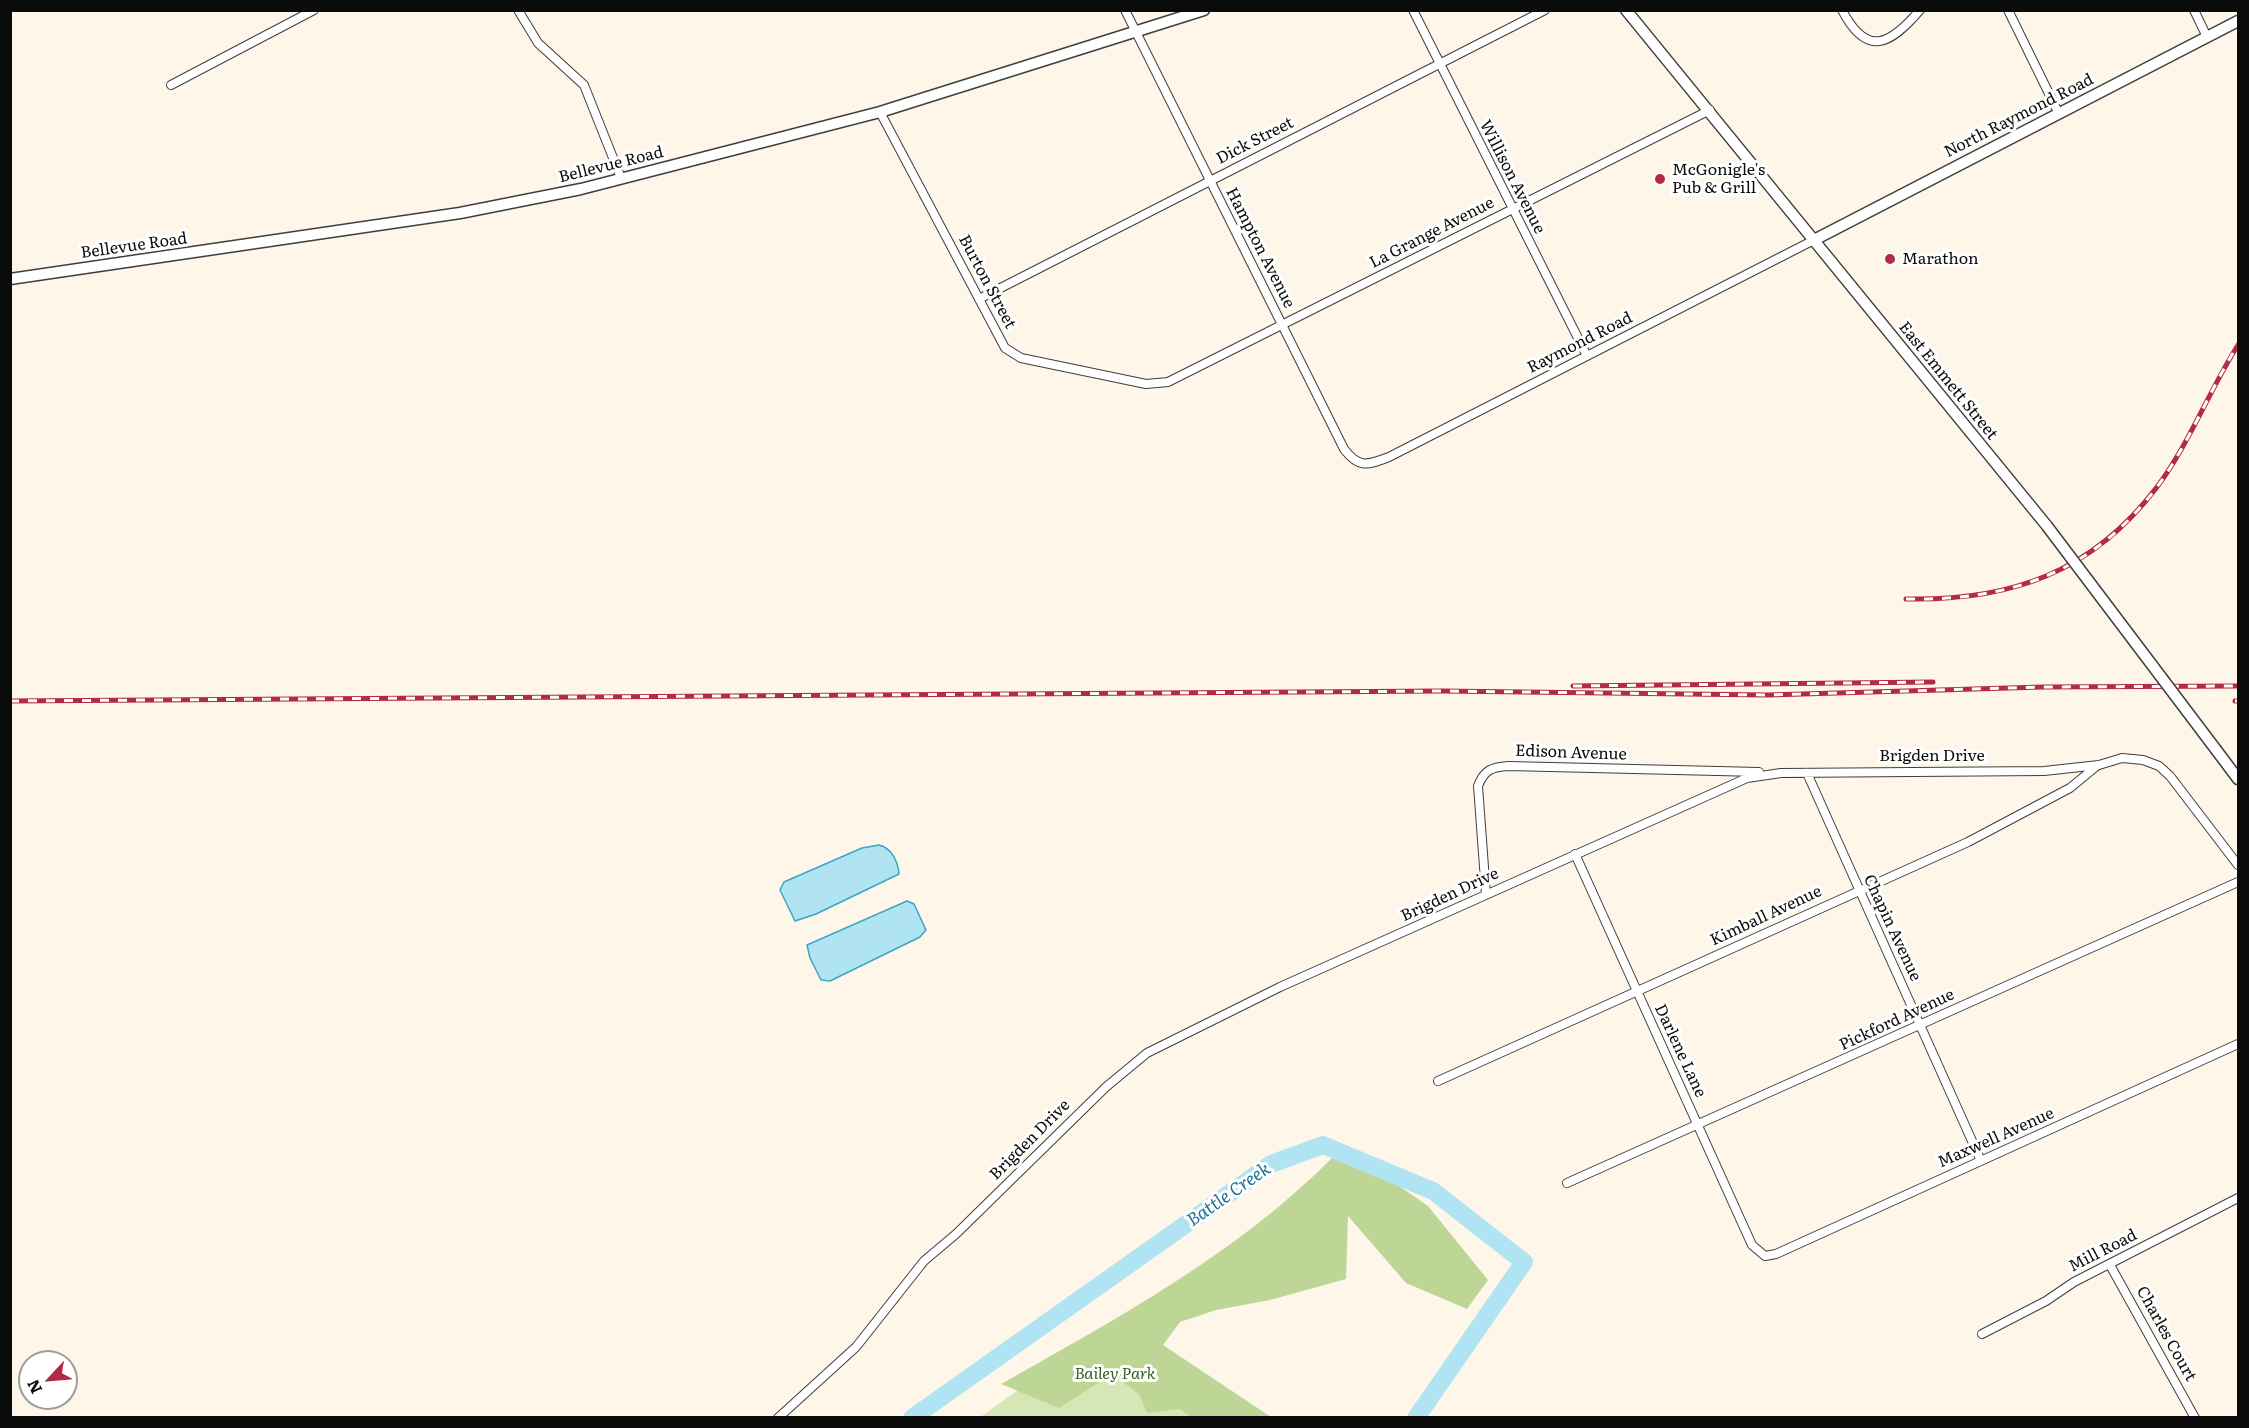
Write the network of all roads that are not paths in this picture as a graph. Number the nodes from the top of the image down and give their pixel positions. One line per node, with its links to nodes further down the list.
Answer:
1 (314, 10): 16 (street)
2 (518, 10): 20 (street)
3 (1125, 10): 13 (street, Hampton Avenue)
4 (1204, 10): 13 (street, Bellevue Road)
5 (1413, 10): 15 (street, Willison Avenue)
6 (1545, 10): 15 (street, Dick Street)
7 (1626, 10): 17 (street, East Emmett Street)
8 (1842, 10): 9 (street)
9 (1920, 10)
10 (2008, 10): 19 (street)
11 (2194, 10): 14 (street)
12 (2238, 21): 14 (street, North Raymond Road)
13 (1136, 33): 18 (street, Bellevue Road); 21 (street, Hampton Avenue)
14 (2207, 37): 19 (street, North Raymond Road)
15 (1439, 64): 21 (street, Dick Street); 22 (street, Willison Avenue)
16 (171, 85)
17 (1710, 111): 22 (street, La Grange Avenue); 23 (street, East Emmett Street)
18 (880, 112): 20 (street, Bellevue Road); 25 (street, Burton Street)
19 (2058, 112): 23 (street, North Raymond Road)
20 (621, 178): 24 (street, Bellevue Road)
21 (1209, 180): 25 (street, Dick Street); 26 (street, Hampton Avenue)
22 (1512, 209): 26 (street, La Grange Avenue); 27 (street, Willison Avenue)
23 (1814, 240): 27 (street, Raymond Road); 33 (street, East Emmett Street, bridge)
24 (10, 279)
25 (979, 299): 28 (street, Burton Street)
26 (1282, 325): 28 (street, La Grange Avenue); 29 (street, Hampton Avenue)
27 (1587, 356): 29 (street, Raymond Road)
28 (1168, 382)
29 (1357, 464)
30 (2099, 765): 32 (street, Brigden Drive); 35 (street, Brigden Drive); 37 (street, Kimball Avenue)
31 (1781, 772): 32 (street, Brigden Drive); 34 (street, Brigden Drive); 38 (street, Edison Avenue)
32 (1807, 773): 37 (street, Chapin Avenue)
33 (2238, 779)
34 (1575, 854): 38 (street, Brigden Drive); 39 (street, Darlene Lane)
35 (2238, 865)
36 (2238, 882): 40 (street, Pickford Avenue)
37 (1858, 890): 39 (street, Kimball Avenue); 40 (street, Chapin Avenue)
38 (1486, 894): 50 (street, Brigden Drive)
39 (1636, 992): 42 (street, Kimball Avenue); 43 (street, Darlene Lane)
40 (1922, 1026): 43 (street, Pickford Avenue); 44 (street, Chapin Avenue)
41 (2238, 1044): 44 (street, Maxwell Avenue)
42 (1438, 1081)
43 (1698, 1127): 45 (street, Pickford Avenue); 47 (street, Darlene Lane)
44 (1981, 1161): 47 (street, Maxwell Avenue)
45 (1567, 1183)
46 (2238, 1198): 48 (street, Mill Road)
47 (1765, 1256)
48 (2110, 1265): 49 (street, Mill Road); 51 (street, Charles Court)
49 (1982, 1334)
50 (778, 1418)
51 (2195, 1418)

